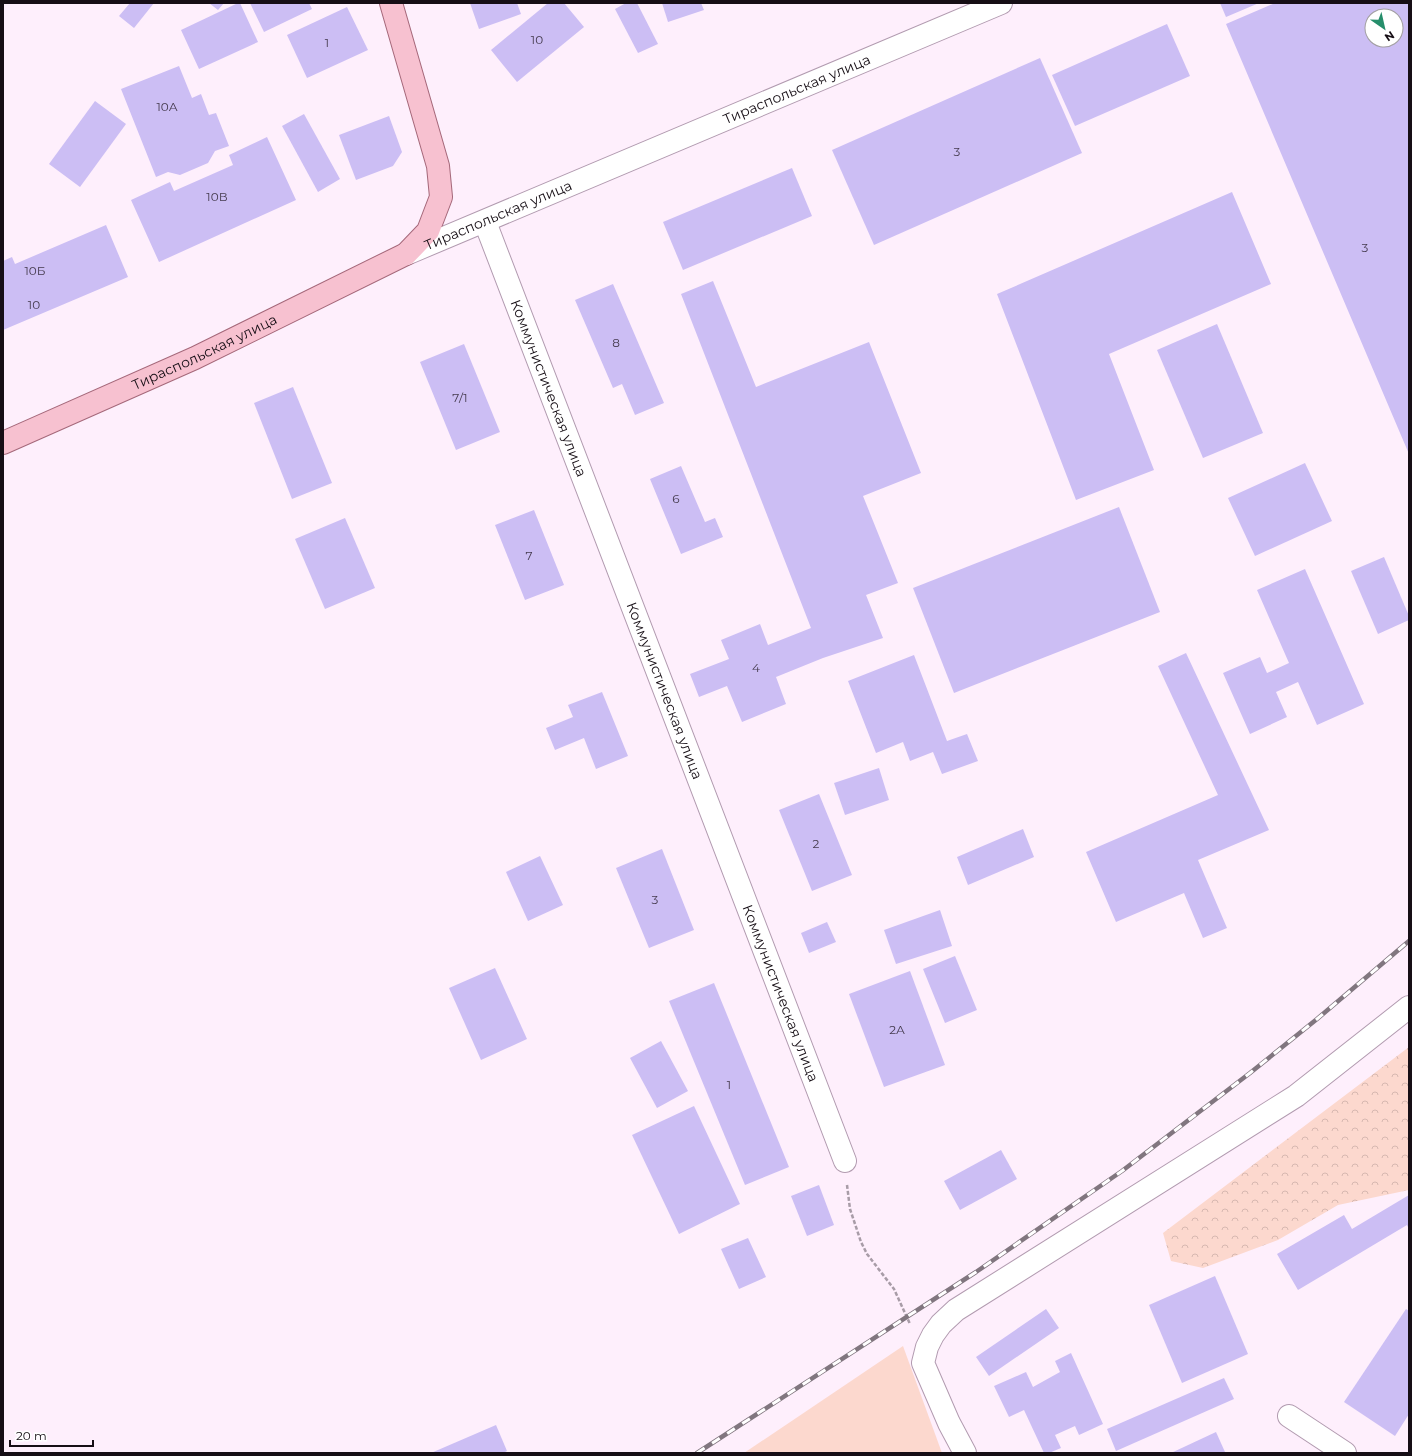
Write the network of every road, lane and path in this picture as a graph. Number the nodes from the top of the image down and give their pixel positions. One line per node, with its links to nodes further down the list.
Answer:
1 (390, 4): 4 (main road)
2 (991, 5): 3 (street, Тираспольская улица)
3 (484, 222): 4 (street, Тираспольская улица); 7 (street, Коммунистическая улица)
4 (406, 254): 5 (main road, Тираспольская улица)
5 (3, 443)
6 (1409, 1007): 10 (street)
7 (845, 1160): 8 (path)
8 (910, 1325)
9 (1289, 1416): 11 (street)
10 (965, 1453)
11 (1345, 1453)

